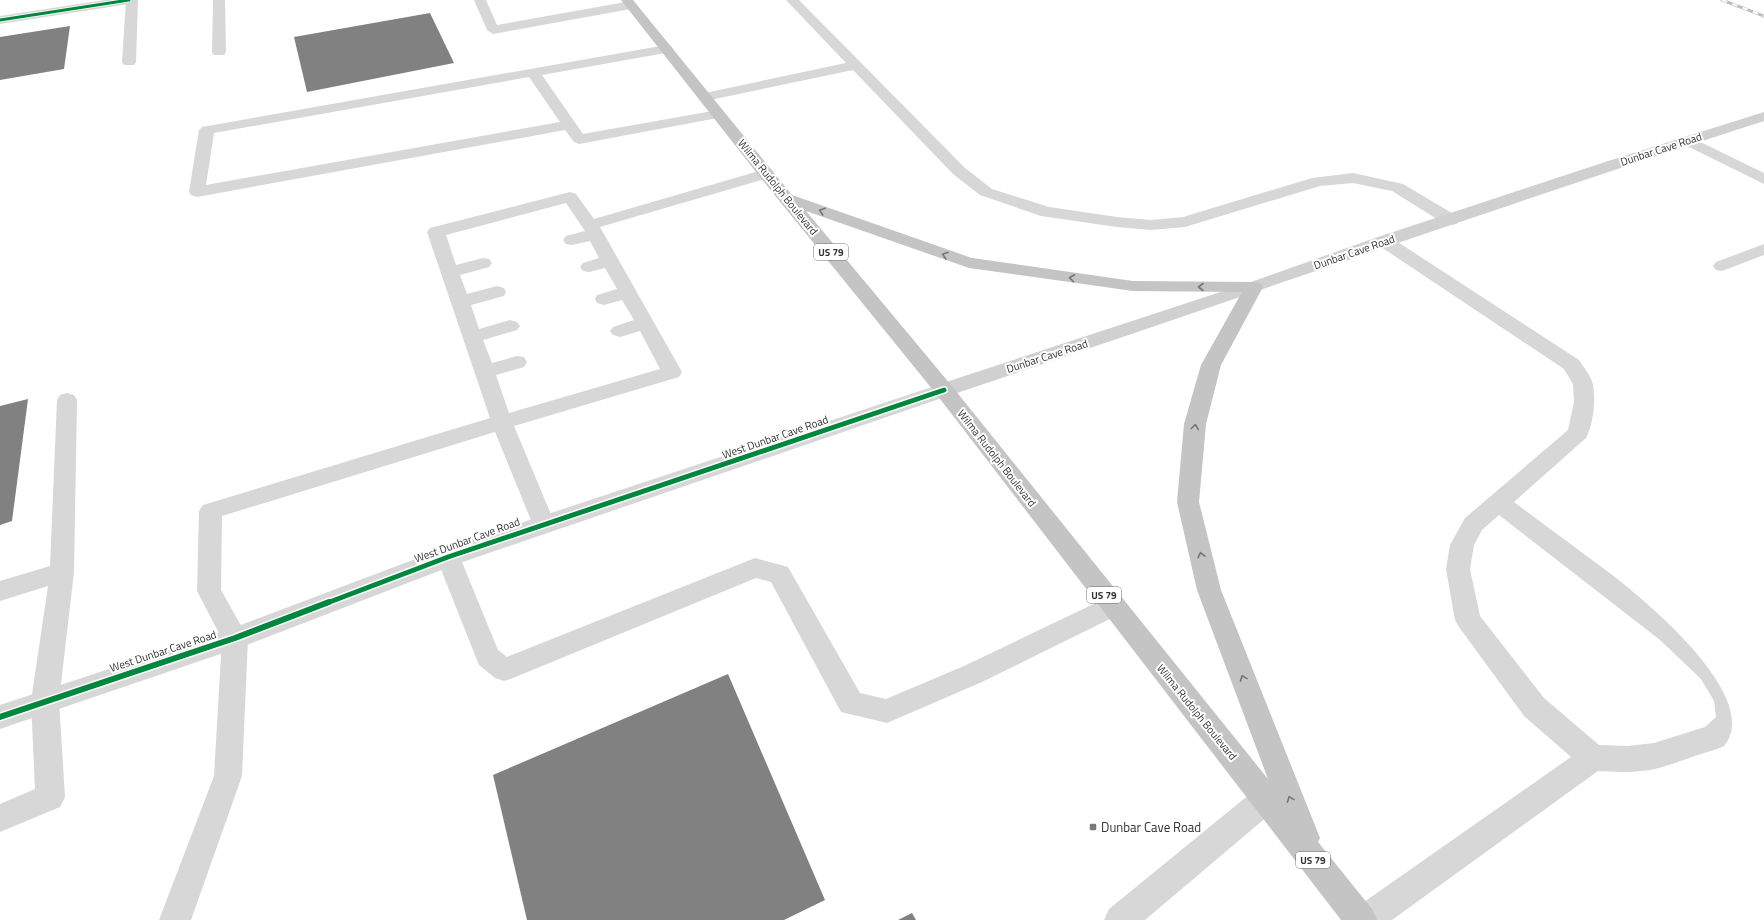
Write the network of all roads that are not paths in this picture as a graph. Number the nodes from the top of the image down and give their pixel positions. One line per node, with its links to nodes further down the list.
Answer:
1 (130, 0): 6 (street); 9 (street)
2 (219, 0): 8 (street)
3 (480, 0): 5 (street)
4 (792, 0): 10 (street)
5 (630, 2): 7 (highway, Wilma Rudolph Boulevard / US 79)
6 (0, 20)
7 (666, 49): 11 (street); 12 (highway, Wilma Rudolph Boulevard / US 79)
8 (219, 52)
9 (129, 62)
10 (856, 65): 12 (street); 20 (street)
11 (533, 72): 15 (street); 15 (street)
12 (705, 97): 13 (highway, Wilma Rudolph Boulevard / US 79)
13 (718, 114): 15 (street); 17 (highway, Wilma Rudolph Boulevard / US 79)
14 (1764, 116): 16 (main road, Dunbar Cave Road)
15 (569, 125)
16 (1688, 141): 18 (street); 20 (main road, Dunbar Cave Road)
17 (766, 174): 19 (highway, Wilma Rudolph Boulevard / US 79); 21 (street)
18 (1764, 179)
19 (787, 199): 30 (highway, one-way to 19); 41 (highway, Wilma Rudolph Boulevard / US 79)
20 (1451, 220): 23 (main road, Dunbar Cave Road)
21 (593, 229): 22 (street); 25 (street); 29 (street)
22 (572, 240)
23 (1384, 241): 30 (main road, Dunbar Cave Road); 44 (street)
24 (1764, 249): 27 (street)
25 (610, 260): 28 (street); 32 (street)
26 (483, 263): 29 (street)
27 (1722, 266)
28 (589, 267)
29 (450, 272): 34 (street)
30 (1254, 287): 41 (main road, Dunbar Cave Road); 56 (highway, one-way to 30)
31 (497, 292): 34 (street)
32 (628, 292): 33 (street); 35 (street)
33 (604, 299)
34 (460, 302): 38 (street)
35 (646, 323): 37 (street); 43 (street)
36 (510, 326): 38 (street)
37 (620, 331)
38 (473, 337): 40 (street)
39 (516, 362): 40 (street)
40 (485, 372): 43 (street)
41 (944, 390): 45 (street, West Dunbar Cave Road); 49 (highway, Wilma Rudolph Boulevard / US 79)
42 (67, 400): 47 (street)
43 (502, 422): 45 (street); 50 (street)
44 (1498, 502): 53 (street); 53 (street)
45 (543, 524): 46 (street, West Dunbar Cave Road)
46 (448, 557): 49 (street); 50 (street, West Dunbar Cave Road)
47 (62, 572): 48 (street); 51 (street)
48 (0, 591)
49 (1113, 606): 54 (highway, Wilma Rudolph Boulevard / US 79)
50 (235, 638): 51 (street, West Dunbar Cave Road); 57 (street)
51 (45, 701): 52 (street, West Dunbar Cave Road); 55 (street)
52 (0, 718)
53 (1593, 758): 60 (street)
54 (1266, 799): 56 (highway, Wilma Rudolph Boulevard / US 79); 58 (street)
55 (0, 818)
56 (1314, 862): 59 (highway, Wilma Rudolph Boulevard / US 79)
57 (175, 920)
58 (1120, 920)
59 (1361, 920)
60 (1365, 920)

